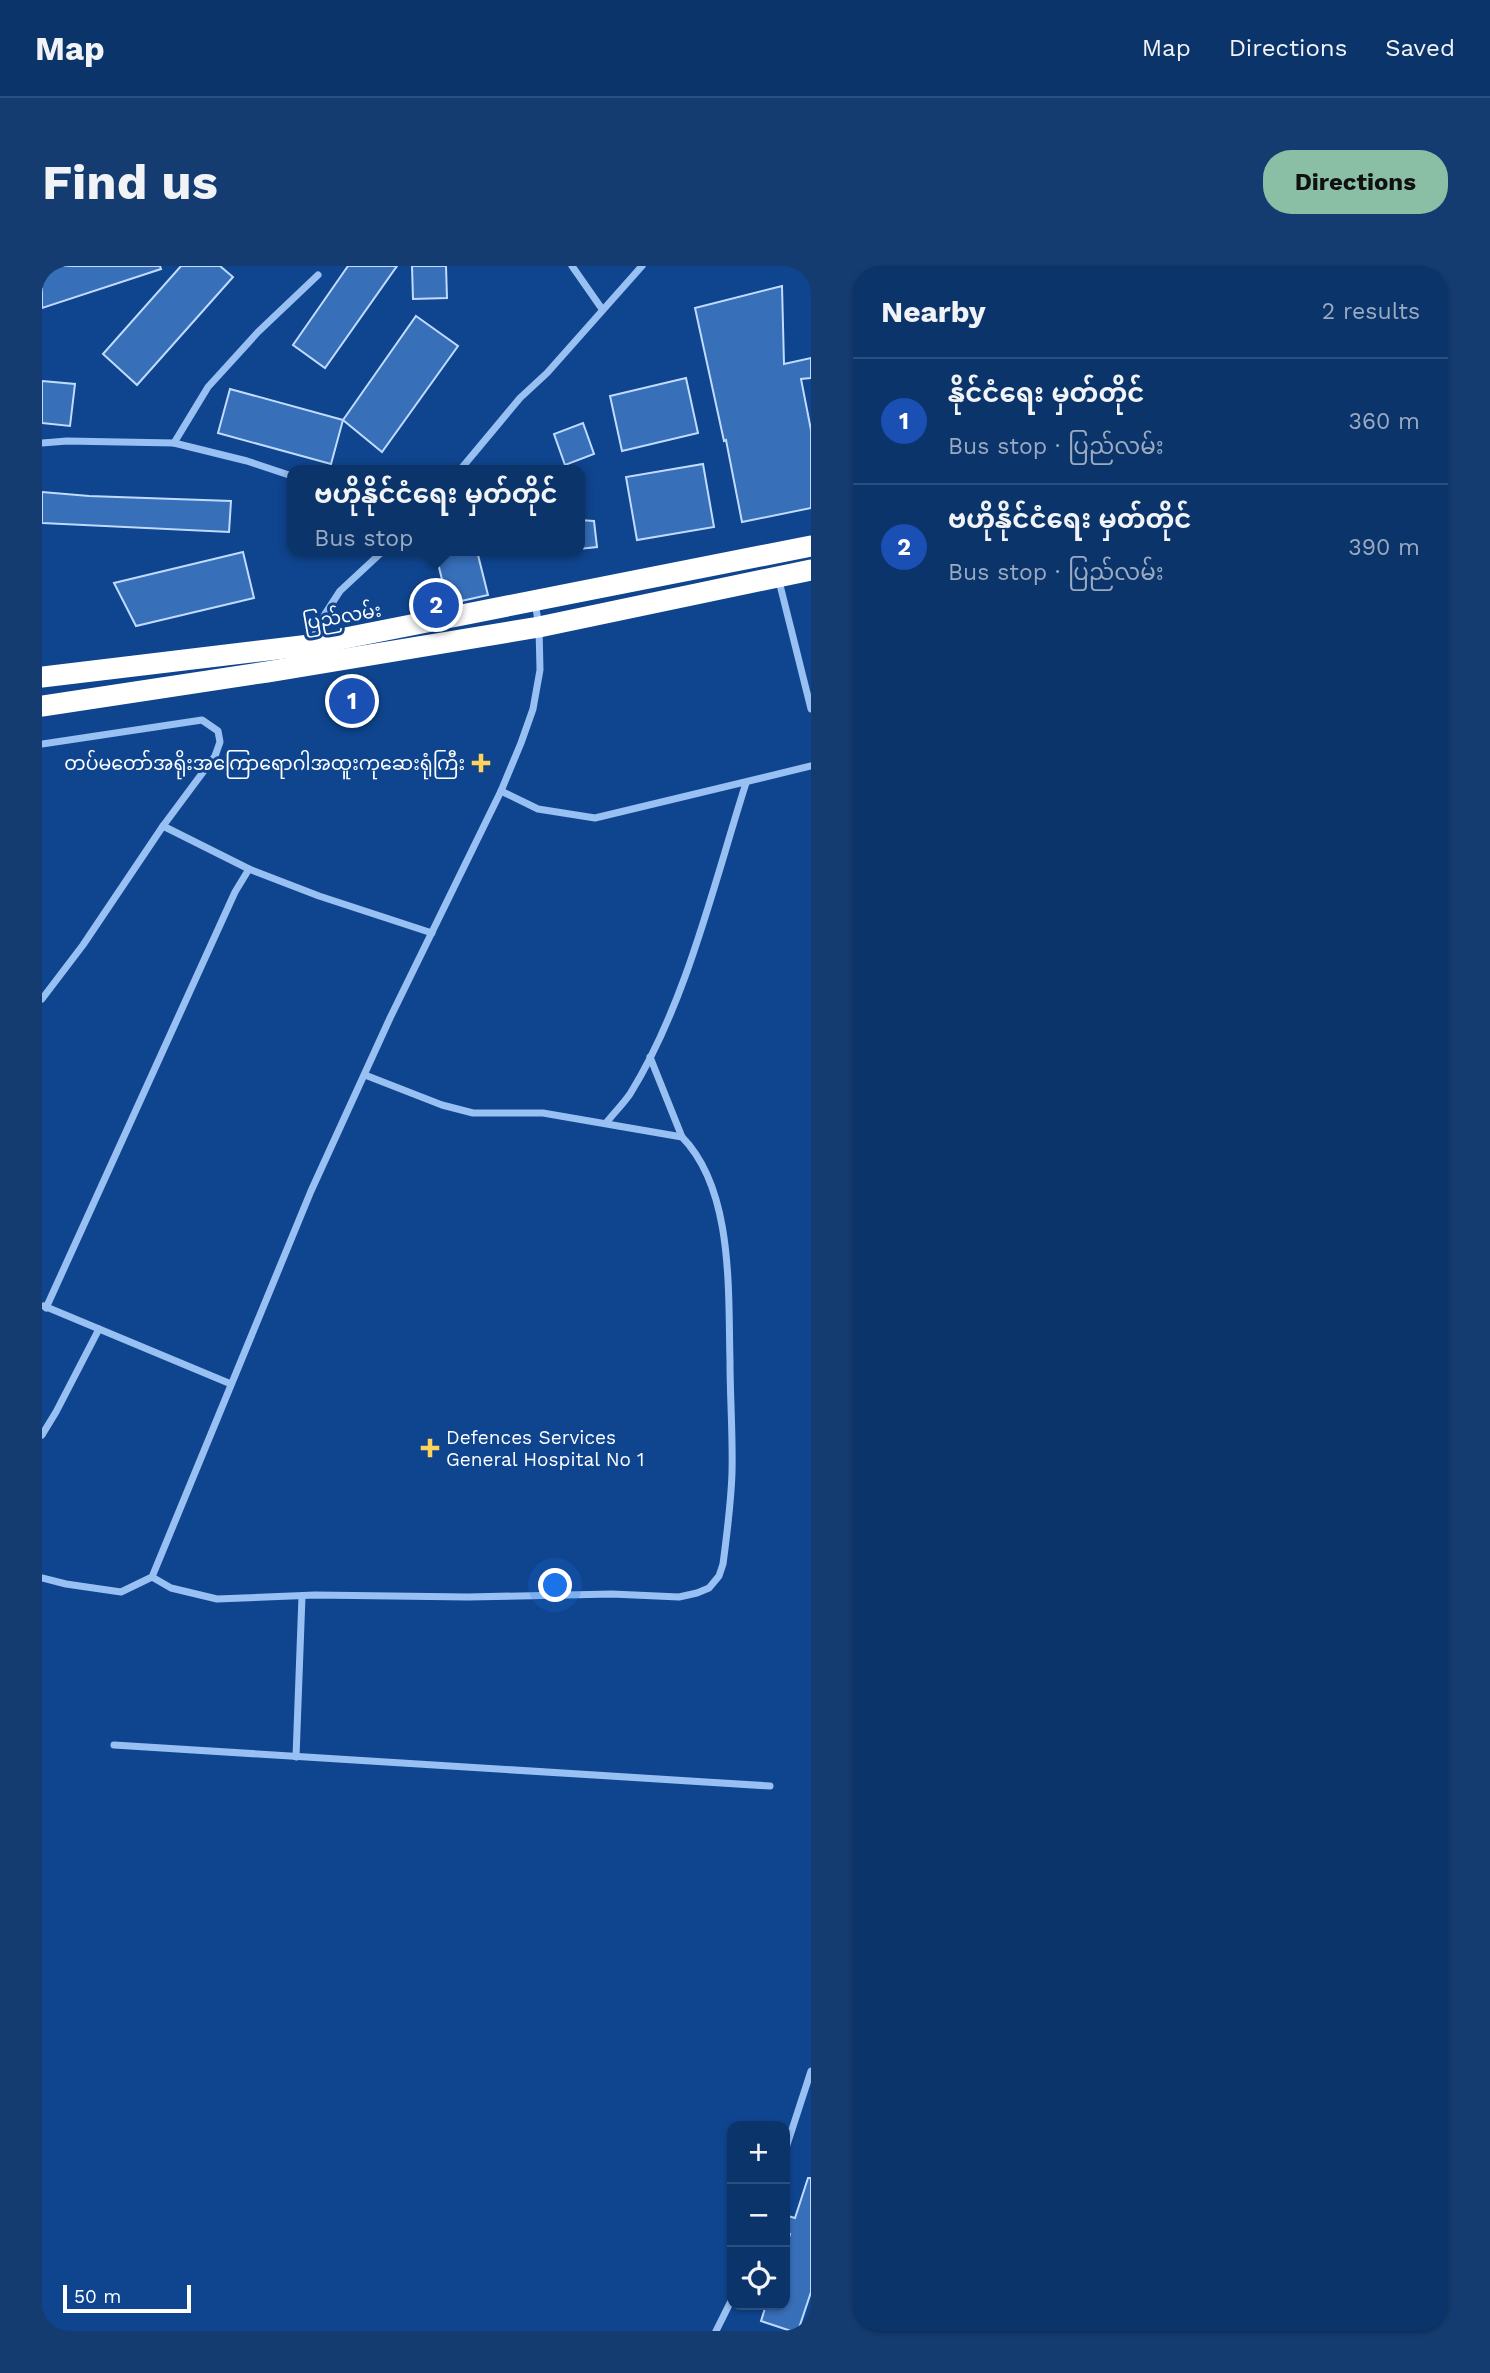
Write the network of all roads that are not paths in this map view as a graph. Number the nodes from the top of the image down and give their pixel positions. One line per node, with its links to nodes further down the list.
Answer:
1 (642, 266): 4 (street)
2 (574, 267): 4 (street)
3 (318, 275): 6 (street)
4 (603, 309): 7 (street)
5 (42, 443): 6 (street)
6 (174, 443): 8 (street)
7 (464, 465)
8 (287, 474)
9 (811, 546): 13 (highway, ပြည်လမ်း)
10 (378, 556): 15 (street)
11 (811, 570): 12 (highway)
12 (778, 577): 14 (highway); 18 (street)
13 (535, 602): 14 (street); 15 (highway, ပြည်လမ်း)
14 (539, 627): 15 (highway); 22 (street)
15 (312, 655): 16 (highway, ပြည်လမ်း); 17 (highway)
16 (42, 677)
17 (42, 706)
18 (811, 709)
19 (42, 744): 23 (street)
20 (811, 765): 21 (street)
21 (746, 783): 22 (street); 27 (street)
22 (500, 791): 25 (street)
23 (163, 826): 24 (street); 26 (street)
24 (249, 869): 25 (street); 31 (street)
25 (432, 933): 28 (street)
26 (42, 999)
27 (650, 1057): 29 (street); 30 (street)
28 (365, 1075): 29 (street); 33 (street)
29 (606, 1123): 30 (street)
30 (682, 1137): 37 (street)
31 (44, 1307): 32 (street)
32 (99, 1329): 33 (street); 34 (street)
33 (231, 1384): 35 (street)
34 (42, 1434)
35 (152, 1577): 36 (street); 37 (street)
36 (42, 1578)
37 (302, 1596): 39 (street)
38 (114, 1745): 39 (street)
39 (296, 1757): 40 (street)
40 (770, 1786)
41 (811, 2071): 42 (street)
42 (790, 2136)
43 (727, 2308): 44 (street)
44 (716, 2331)

